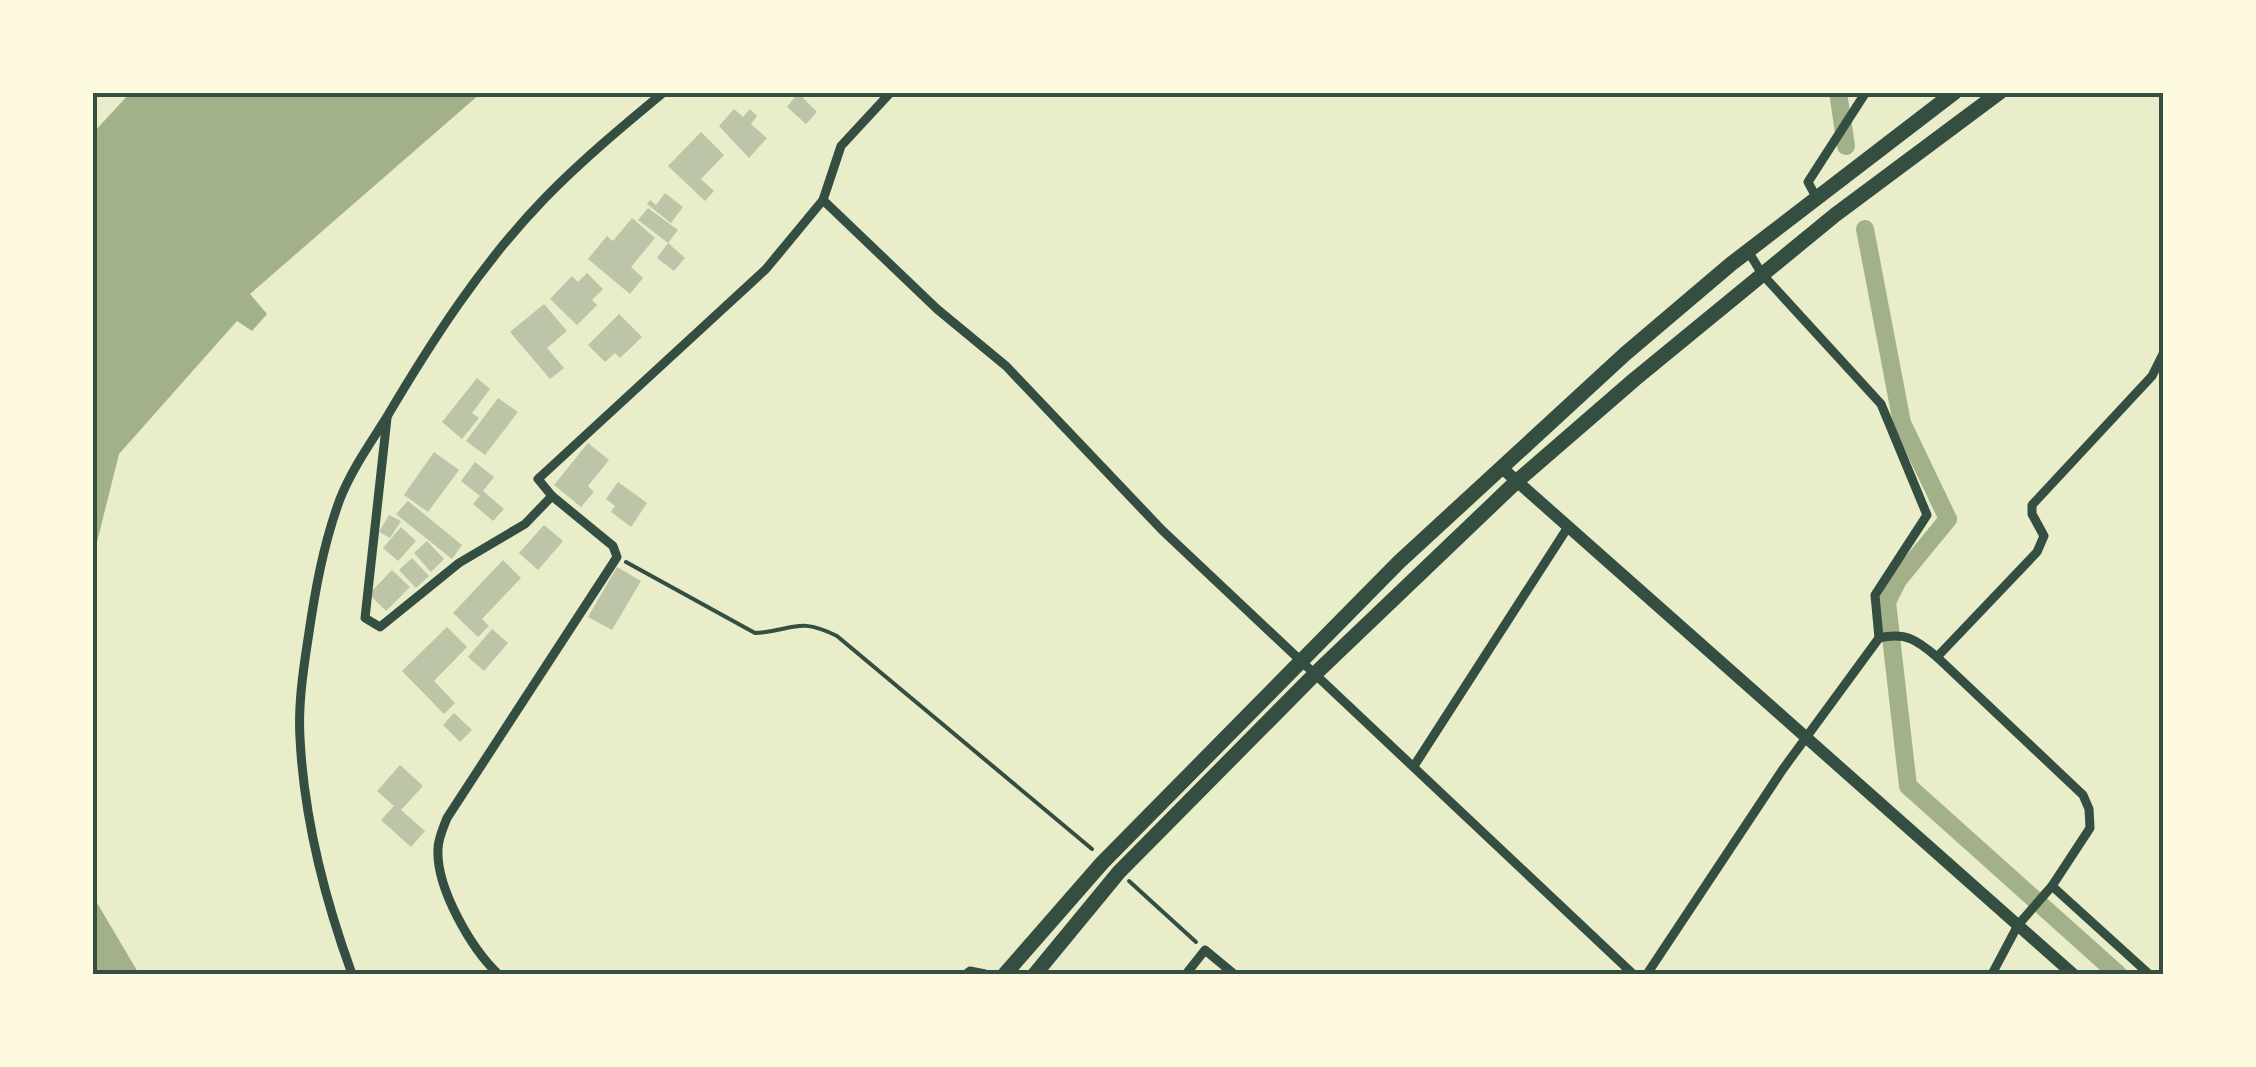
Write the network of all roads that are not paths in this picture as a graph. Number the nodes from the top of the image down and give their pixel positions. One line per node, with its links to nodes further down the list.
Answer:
1 (664, 92): 11 (street)
2 (891, 92): 7 (street)
3 (1866, 92): 6 (street)
4 (1955, 92): 6 (highway)
5 (2000, 92): 9 (highway)
6 (1816, 197): 8 (highway)
7 (823, 200): 14 (street); 18 (street)
8 (1748, 251): 9 (street); 12 (highway)
9 (1762, 274): 13 (highway); 16 (street)
10 (2164, 352): 17 (street)
11 (388, 415): 14 (street); 24 (street)
12 (1502, 468): 13 (main road); 18 (highway)
13 (1516, 482): 15 (main road); 19 (highway)
14 (552, 496): 25 (street)
15 (1568, 528): 20 (main road); 21 (street)
16 (1879, 638): 17 (street); 20 (street)
17 (1937, 657): 22 (street)
18 (1302, 660): 19 (street); 28 (highway)
19 (1316, 672): 21 (street); 29 (highway)
20 (1804, 740): 23 (main road); 33 (street)
21 (1414, 766): 32 (street)
22 (2052, 886): 23 (street); 36 (street)
23 (2018, 924): 34 (street); 35 (main road)
24 (352, 974)
25 (498, 974)
26 (966, 974): 27 (street)
27 (986, 974)
28 (1005, 974)
29 (1035, 974)
30 (1186, 974): 31 (street)
31 (1234, 974)
32 (1632, 974)
33 (1646, 974)
34 (1992, 974)
35 (2073, 974)
36 (2150, 974)

